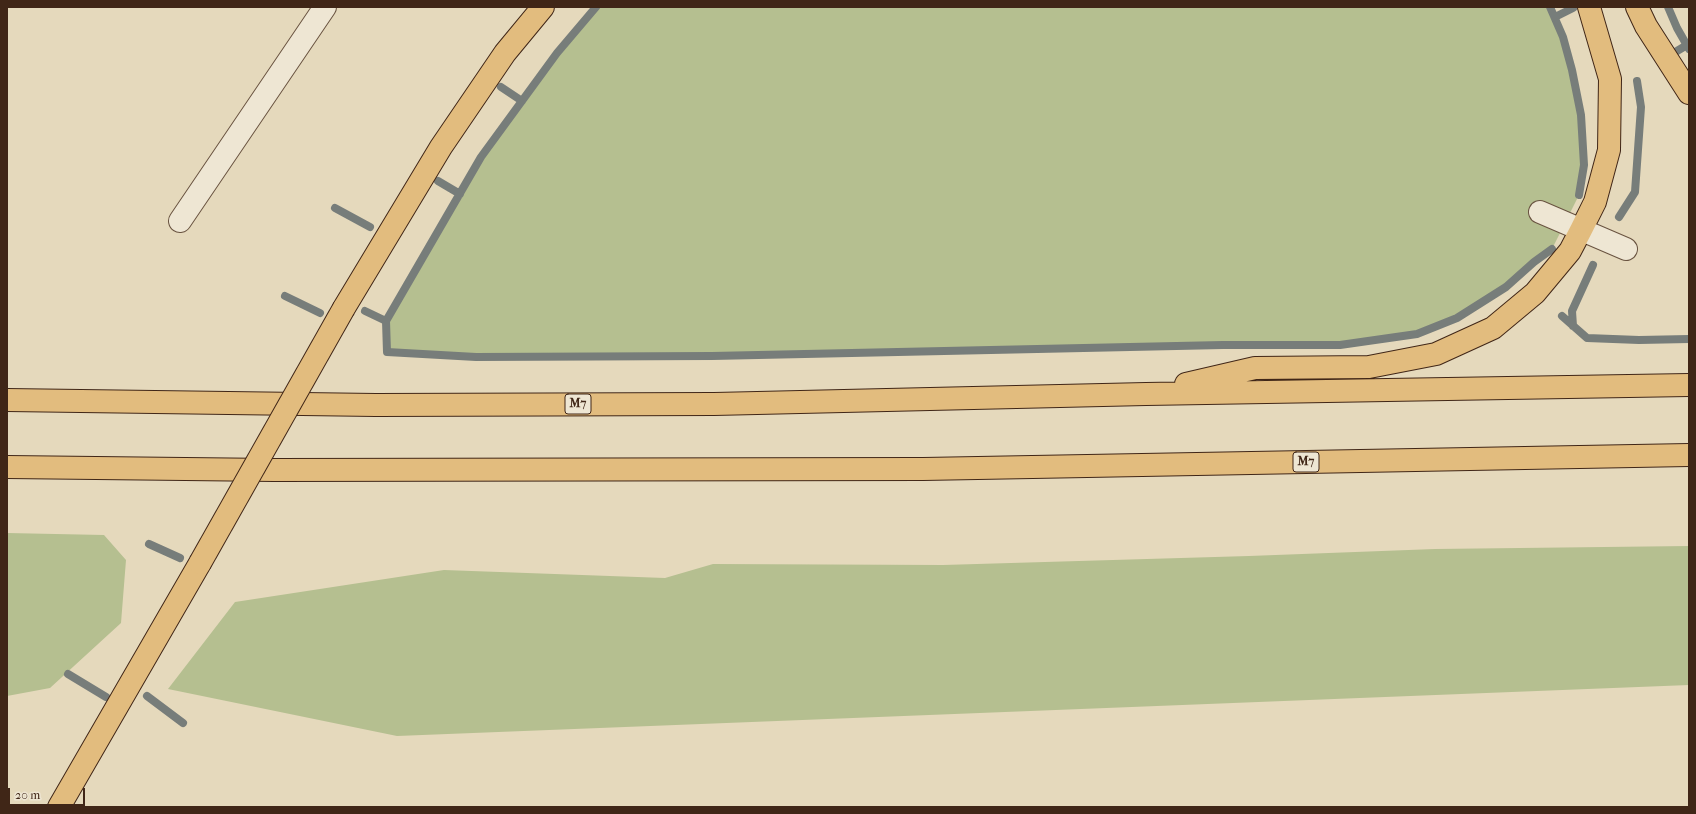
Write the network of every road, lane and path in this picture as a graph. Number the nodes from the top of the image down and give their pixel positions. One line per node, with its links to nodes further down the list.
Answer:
1 (325, 7): 7 (lane)
2 (543, 7): 15 (main road, bridge)
3 (1589, 7): 8 (main road)
4 (1637, 7): 5 (main road)
5 (1689, 93)
6 (1540, 212): 8 (lane)
7 (180, 221)
8 (1581, 230): 9 (lane); 11 (main road)
9 (1626, 250)
10 (1689, 385): 11 (main road, M7)
11 (1146, 394): 12 (main road, M7)
12 (7, 400)
13 (1689, 456): 14 (main road, M7)
14 (7, 467)
15 (59, 807)

